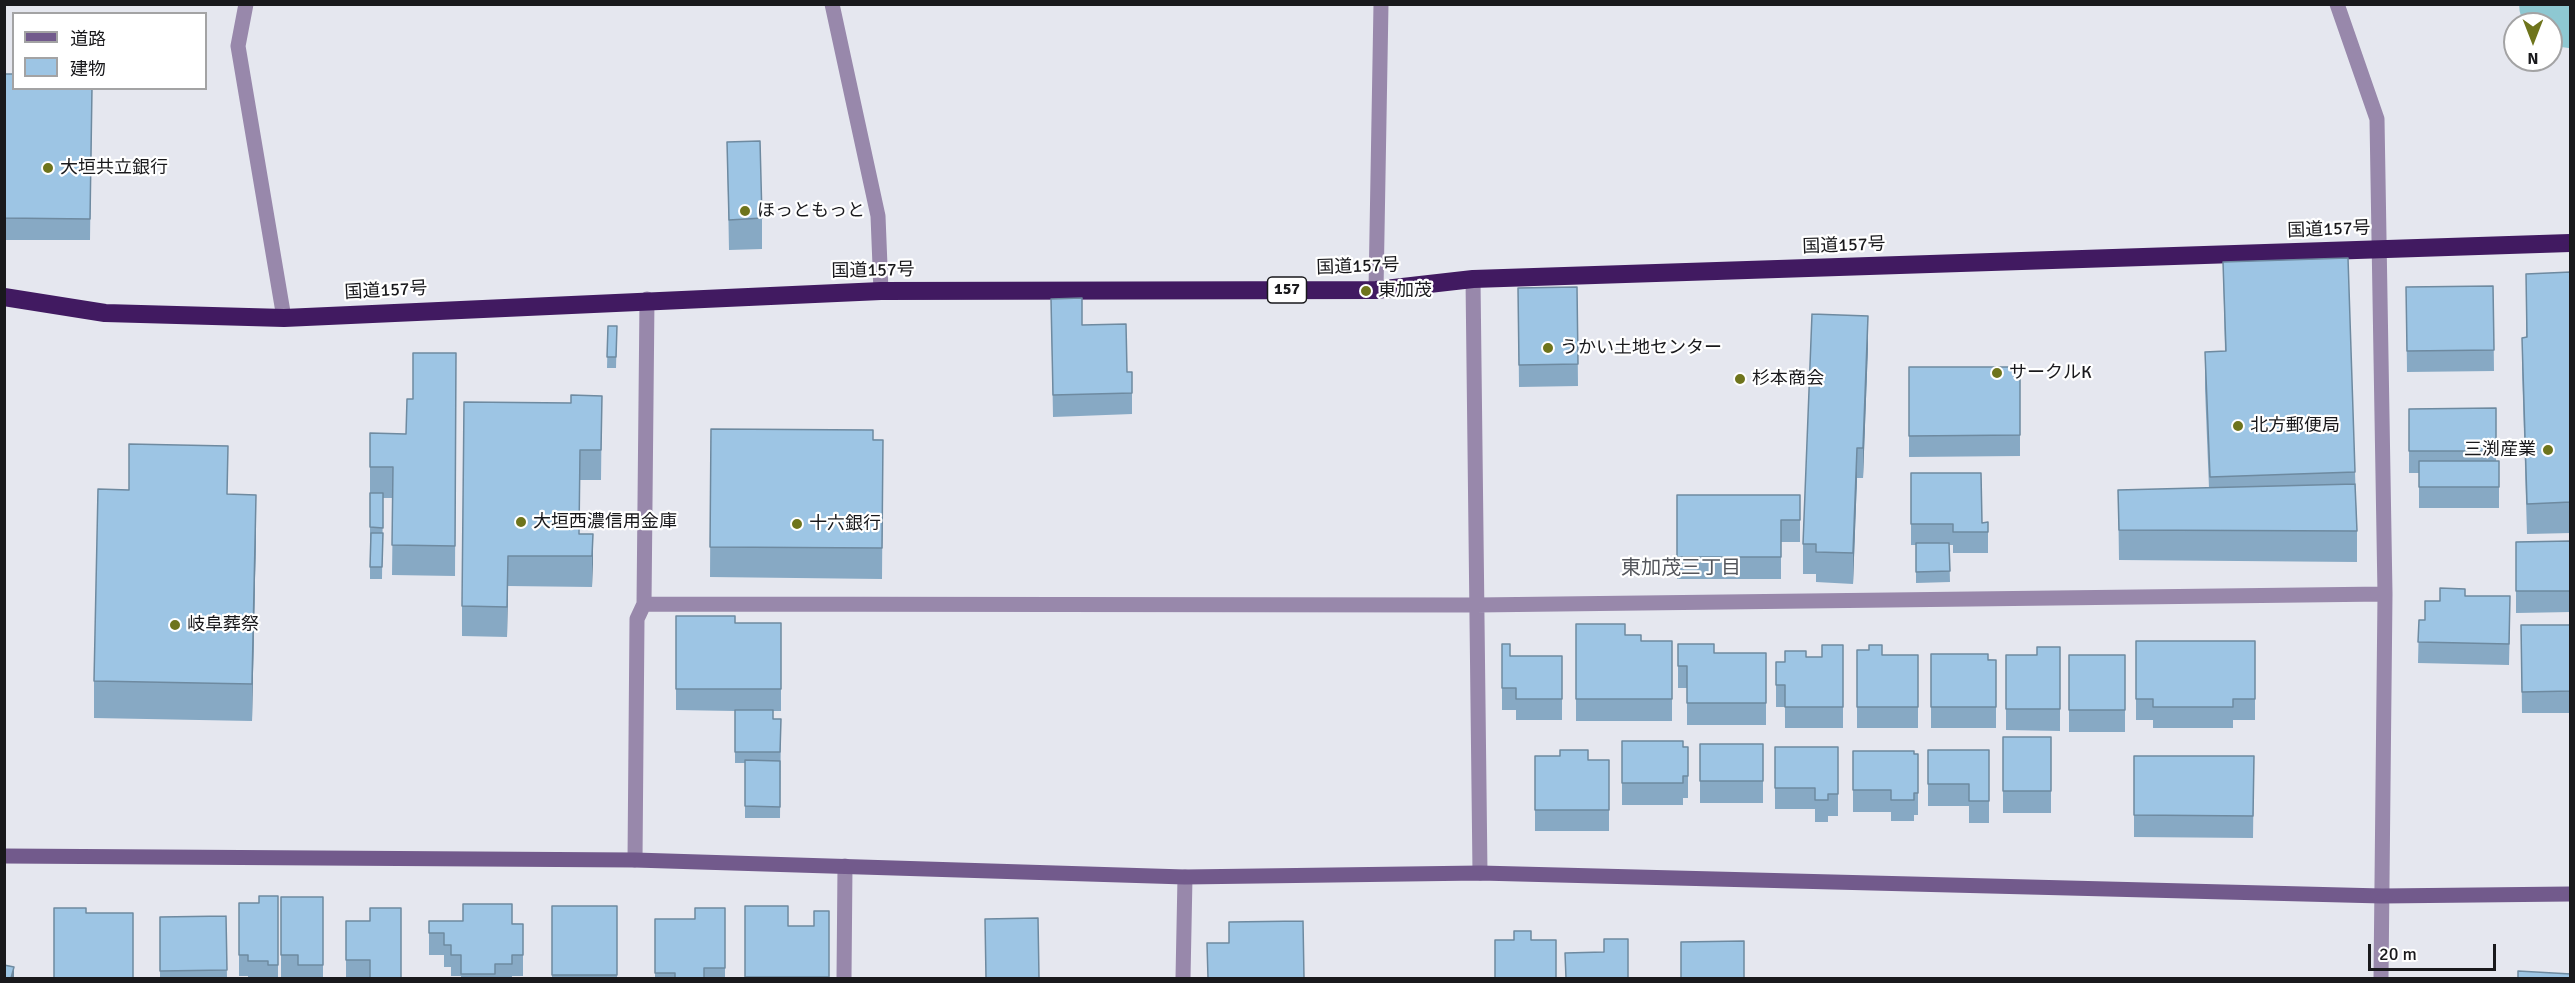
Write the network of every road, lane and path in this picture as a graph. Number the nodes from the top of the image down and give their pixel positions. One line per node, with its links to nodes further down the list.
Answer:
1 (246, 4): 12 (street)
2 (832, 4): 9 (street)
3 (1381, 4): 8 (street)
4 (2337, 4): 6 (street)
5 (2571, 243): 6 (highway, 国道157号 / 157)
6 (2379, 249): 7 (highway, 国道157号 / 157); 13 (street)
7 (1473, 279): 8 (highway, 国道157号 / 157); 15 (street)
8 (1376, 290): 9 (highway, 国道157号 / 157)
9 (881, 291): 11 (highway, 国道157号 / 157)
10 (4, 297): 12 (highway, 国道157号 / 157)
11 (647, 299): 12 (highway, 国道157号 / 157); 14 (street)
12 (284, 318)
13 (2385, 594): 15 (street); 22 (street)
14 (645, 604): 15 (street); 17 (street)
15 (1476, 605): 19 (street)
16 (4, 856): 17 (street)
17 (635, 860): 18 (street)
18 (845, 866): 20 (street); 23 (street)
19 (1480, 873): 20 (street); 22 (street)
20 (1185, 877): 24 (street)
21 (2571, 894): 22 (street)
22 (2382, 896): 25 (street)
23 (844, 978)
24 (1183, 978)
25 (2381, 978)

